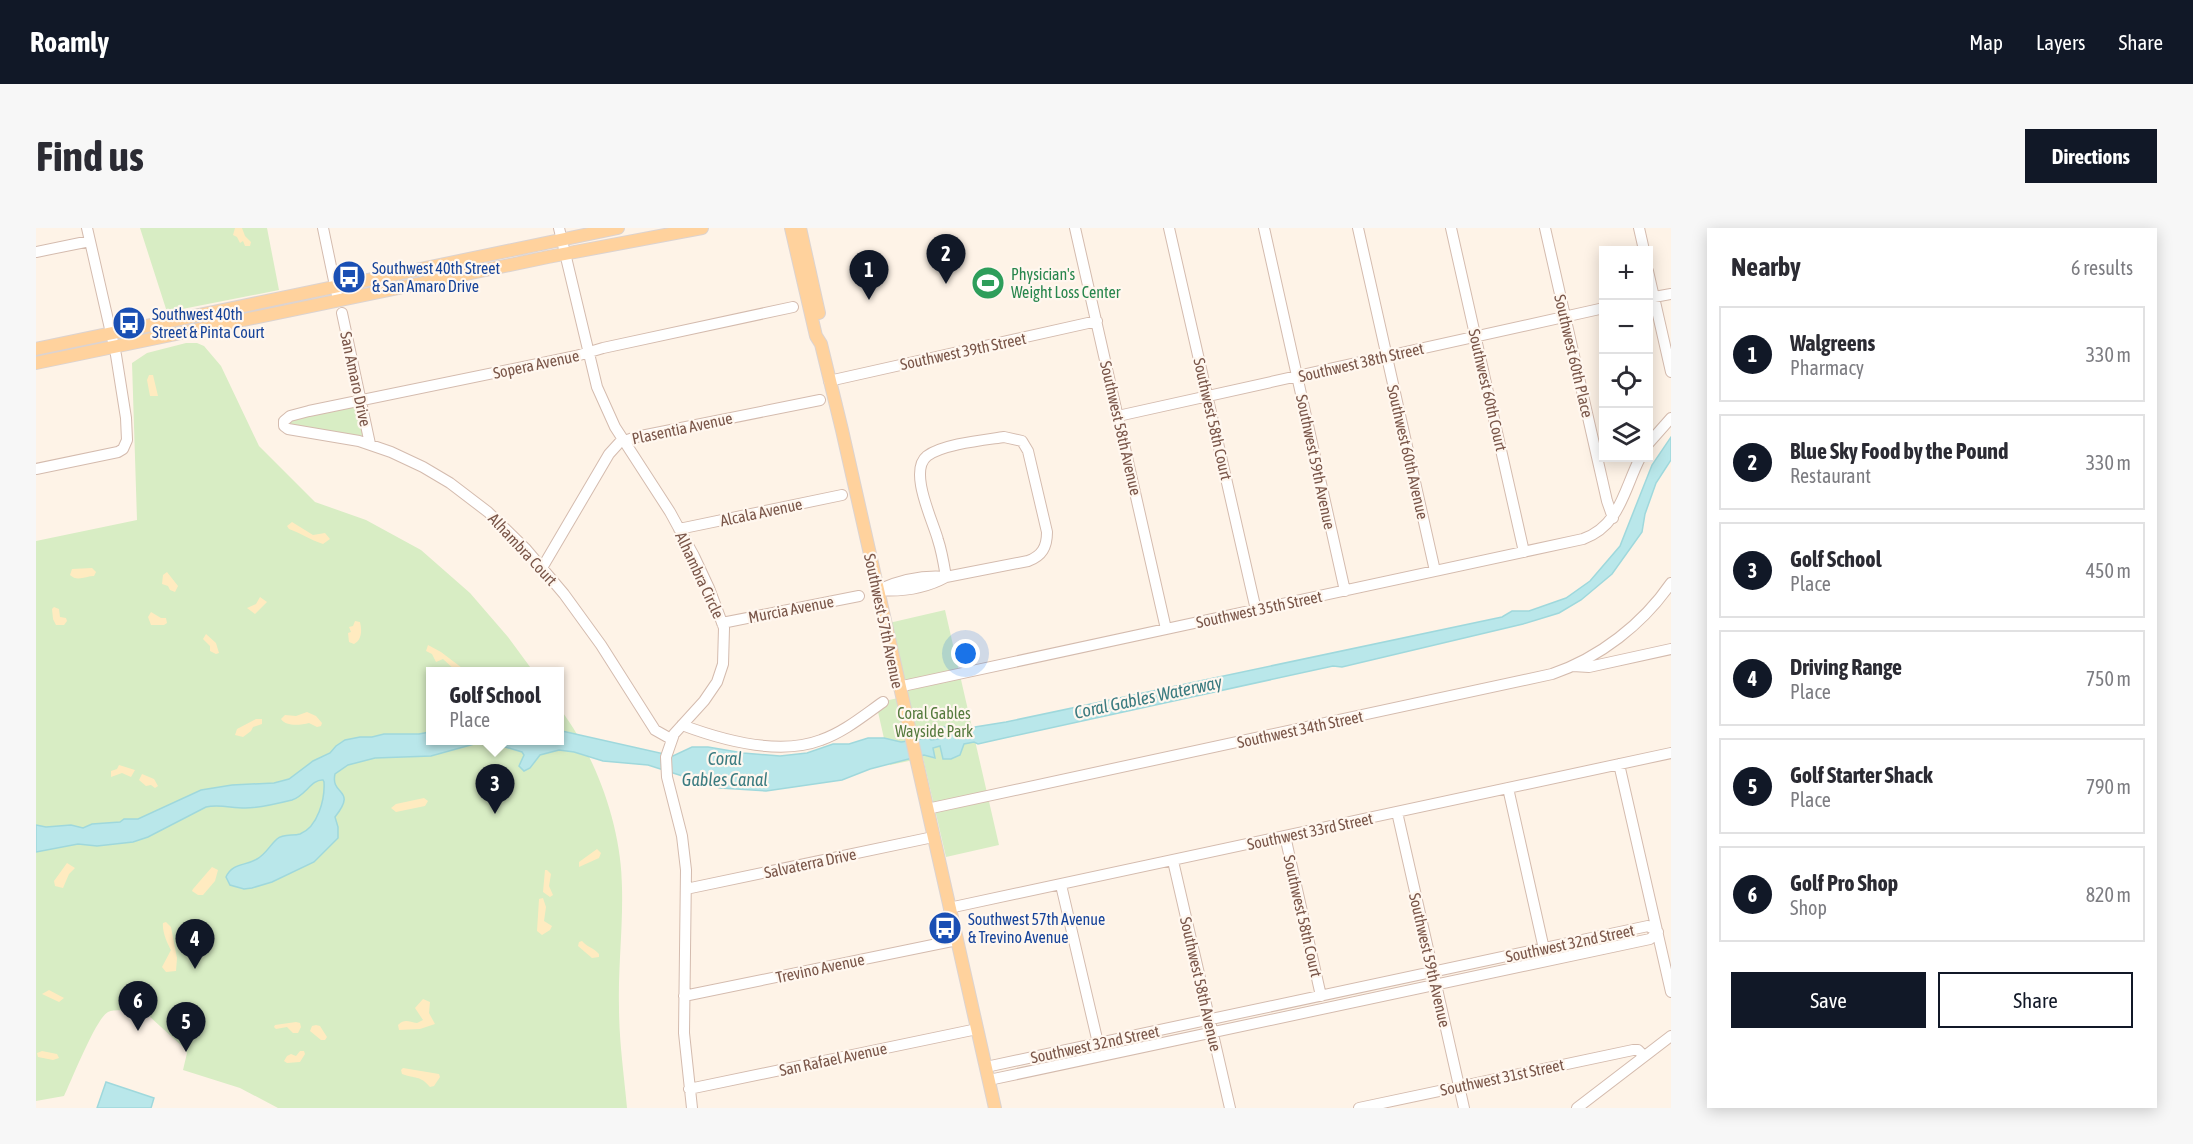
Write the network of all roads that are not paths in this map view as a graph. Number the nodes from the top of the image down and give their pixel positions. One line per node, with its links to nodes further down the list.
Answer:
1 (87, 228): 15 (street)
2 (323, 228): 19 (street)
3 (618, 228): 14 (main road)
4 (702, 228): 18 (main road)
5 (791, 228): 20 (main road, Southwest 57th Avenue)
6 (800, 228): 20 (main road, Southwest 57th Avenue)
7 (1076, 228): 29 (street, Southwest 58th Avenue)
8 (1169, 228): 40 (street, Southwest 58th Court)
9 (1264, 228): 38 (street, Southwest 59th Avenue)
10 (1358, 228): 35 (street, Southwest 60th Avenue)
11 (1451, 228): 31 (street, Southwest 60th Court)
12 (1545, 228): 28 (street, Southwest 60th Place)
13 (1639, 228): 16 (street)
14 (560, 234): 18 (street, Alhambra Circle); 19 (main road)
15 (90, 241): 17 (street); 30 (street)
16 (1643, 246)
17 (36, 252)
18 (564, 253): 23 (main road); 34 (street, Alhambra Circle)
19 (336, 287): 23 (street); 30 (main road)
20 (809, 288): 39 (main road, Southwest 57th Avenue)
21 (1671, 294): 22 (street)
22 (1653, 298)
23 (338, 300): 32 (main road)
24 (1653, 300): 37 (street)
25 (793, 307): 34 (street, Sopera Avenue)
26 (1599, 309): 28 (street, Southwest 38th Street)
27 (342, 313): 41 (street, San Amaro Drive)
28 (1565, 316): 31 (street, Southwest 38th Street); 52 (street, Southwest 60th Place)
29 (1097, 321): 39 (street, Southwest 39th Street); 43 (street, Southwest 58th Avenue)
30 (111, 333): 32 (street); 33 (main road)
31 (1476, 336): 35 (street, Southwest 38th Street); 54 (street, Southwest 60th Court)
32 (114, 346): 36 (main road); 50 (street)
33 (36, 349)
34 (587, 352): 41 (street, Sopera Avenue); 47 (street, Alhambra Circle)
35 (1387, 356): 38 (street, Southwest 38th Street); 56 (street, Southwest 60th Avenue)
36 (36, 363)
37 (1671, 372)
38 (1297, 376): 40 (street, Southwest 38th Street); 60 (street, Southwest 59th Avenue)
39 (829, 381): 59 (main road, Southwest 57th Avenue)
40 (1208, 396): 43 (street, Southwest 38th Street); 62 (street, Southwest 58th Court)
41 (360, 400): 45 (street, Sopera Avenue); 48 (street, San Amaro Drive)
42 (820, 400): 47 (street, Plasentia Avenue)
43 (1118, 416): 64 (street, Southwest 58th Avenue)
44 (1671, 418): 46 (street)
45 (283, 424): 48 (street, Alhambra Court)
46 (1653, 438)
47 (624, 441): 53 (street, Alhambra Circle); 55 (street, Plasentia Avenue)
48 (369, 444): 55 (street, Alhambra Court)
49 (1638, 462): 52 (street)
50 (36, 469)
51 (842, 495): 53 (street, Alcala Avenue)
52 (1613, 518): 54 (street, Southwest 35th Street)
53 (679, 529): 63 (street, Alhambra Circle)
54 (1524, 552): 56 (street, Southwest 35th Street)
55 (542, 568): 70 (street, Alhambra Court)
56 (1435, 571): 60 (street, Southwest 35th Street)
57 (946, 577): 57 (street); 59 (street)
58 (1671, 583): 66 (street)
59 (877, 590): 67 (main road, Southwest 57th Avenue)
60 (1344, 591): 62 (street, Southwest 35th Street)
61 (859, 596): 63 (street, Murcia Avenue)
62 (1256, 610): 64 (street, Southwest 35th Street)
63 (722, 623): 69 (street, Alhambra Circle)
64 (1166, 629): 67 (street, Southwest 35th Street)
65 (1671, 649): 66 (street, Southwest 34th Street)
66 (1573, 666): 74 (street, Southwest 34th Street)
67 (898, 687): 74 (main road, Southwest 57th Avenue)
68 (883, 702): 69 (street)
69 (682, 725): 70 (street, Alhambra Circle)
70 (671, 739): 80 (street, Alhambra Circle)
71 (1671, 753): 72 (street, Southwest 33rd Street)
72 (1619, 764): 73 (street, Southwest 33rd Street); 82 (street)
73 (1508, 788): 75 (street, Southwest 33rd Street); 84 (street)
74 (927, 809): 77 (main road, Southwest 57th Avenue)
75 (1397, 812): 76 (street, Southwest 33rd Street); 85 (street, Southwest 59th Avenue)
76 (1285, 836): 78 (street, Southwest 33rd Street); 89 (street, Southwest 58th Court)
77 (933, 837): 80 (street, Salvaterra Drive); 81 (main road, Southwest 57th Avenue)
78 (1173, 861): 79 (street, Southwest 33rd Street); 90 (street, Southwest 58th Avenue)
79 (1061, 885): 81 (street, Southwest 33rd Street); 94 (street)
80 (686, 889): 88 (street, Alhambra Circle)
81 (949, 908): 83 (main road, Southwest 57th Avenue)
82 (1658, 932): 84 (street, Southwest 32nd Street); 86 (street, Southwest 32nd Street); 87 (street)
83 (957, 940): 88 (street, Trevino Avenue); 91 (main road, Southwest 57th Avenue)
84 (1544, 949): 85 (street, Southwest 32nd Street)
85 (1432, 972): 86 (street, Southwest 59th Avenue); 89 (street, Southwest 32nd Street)
86 (1435, 985): 92 (street, Southwest 32nd Street); 97 (street, Southwest 59th Avenue)
87 (1671, 992)
88 (684, 996): 98 (street, Alhambra Circle)
89 (1321, 996): 90 (street, Southwest 32nd Street)
90 (1210, 1020): 92 (street, Southwest 58th Avenue); 94 (street, Southwest 32nd Street)
91 (977, 1029): 96 (main road, Southwest 57th Avenue); 98 (street, San Rafael Avenue)
92 (1212, 1033): 96 (street, Southwest 32nd Street); 101 (street, Southwest 58th Avenue)
93 (1671, 1036): 95 (street)
94 (1098, 1043): 96 (street, Southwest 32nd Street)
95 (1644, 1056): 97 (street, Southwest 31st Street); 104 (street)
96 (987, 1073): 100 (main road, Southwest 57th Avenue)
97 (1459, 1087): 102 (street, Southwest 31st Street); 103 (street, Southwest 59th Avenue)
98 (689, 1089): 99 (street, Alhambra Circle)
99 (692, 1108)
100 (995, 1108)
101 (1230, 1108)
102 (1359, 1108)
103 (1464, 1108)
104 (1577, 1108)

